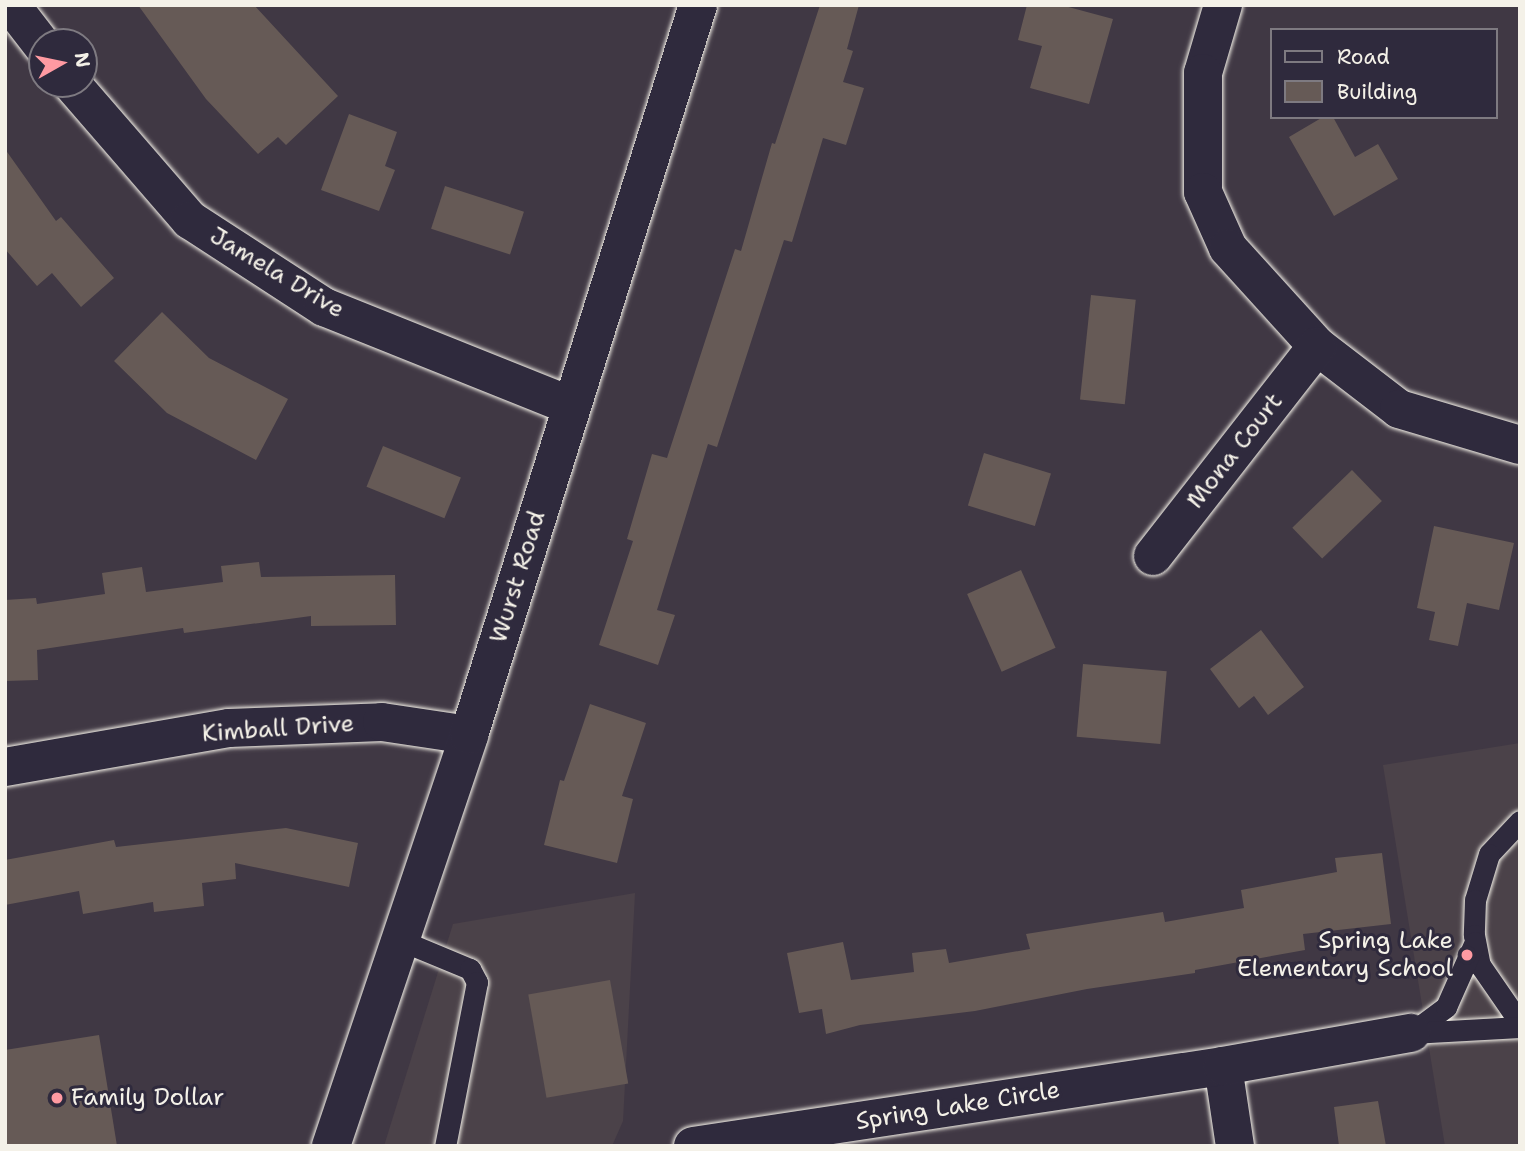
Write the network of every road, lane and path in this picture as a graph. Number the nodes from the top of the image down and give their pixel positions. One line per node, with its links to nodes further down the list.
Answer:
1 (11, 5): 4 (street)
2 (698, 5): 7 (street, Wurst Road)
3 (1223, 5): 6 (street)
4 (29, 28)
5 (84, 98): 7 (street, Jamela Drive)
6 (1317, 346): 8 (street); 9 (street, Mona Court)
7 (571, 406): 10 (street, Wurst Road)
8 (1520, 445)
9 (1153, 555)
10 (469, 735): 11 (street, Kimball Drive); 13 (street, Wurst Road)
11 (5, 767)
12 (1520, 821): 14 (lane)
13 (400, 940): 18 (street, Wurst Road); 19 (lane)
14 (1475, 942): 15 (lane); 16 (lane)
15 (1520, 1025): 16 (lane)
16 (1411, 1033): 17 (street, Spring Lake Circle)
17 (1223, 1066): 20 (street, Spring Lake Circle); 21 (street)
18 (331, 1146)
19 (445, 1146)
20 (693, 1146)
21 (1235, 1146)

